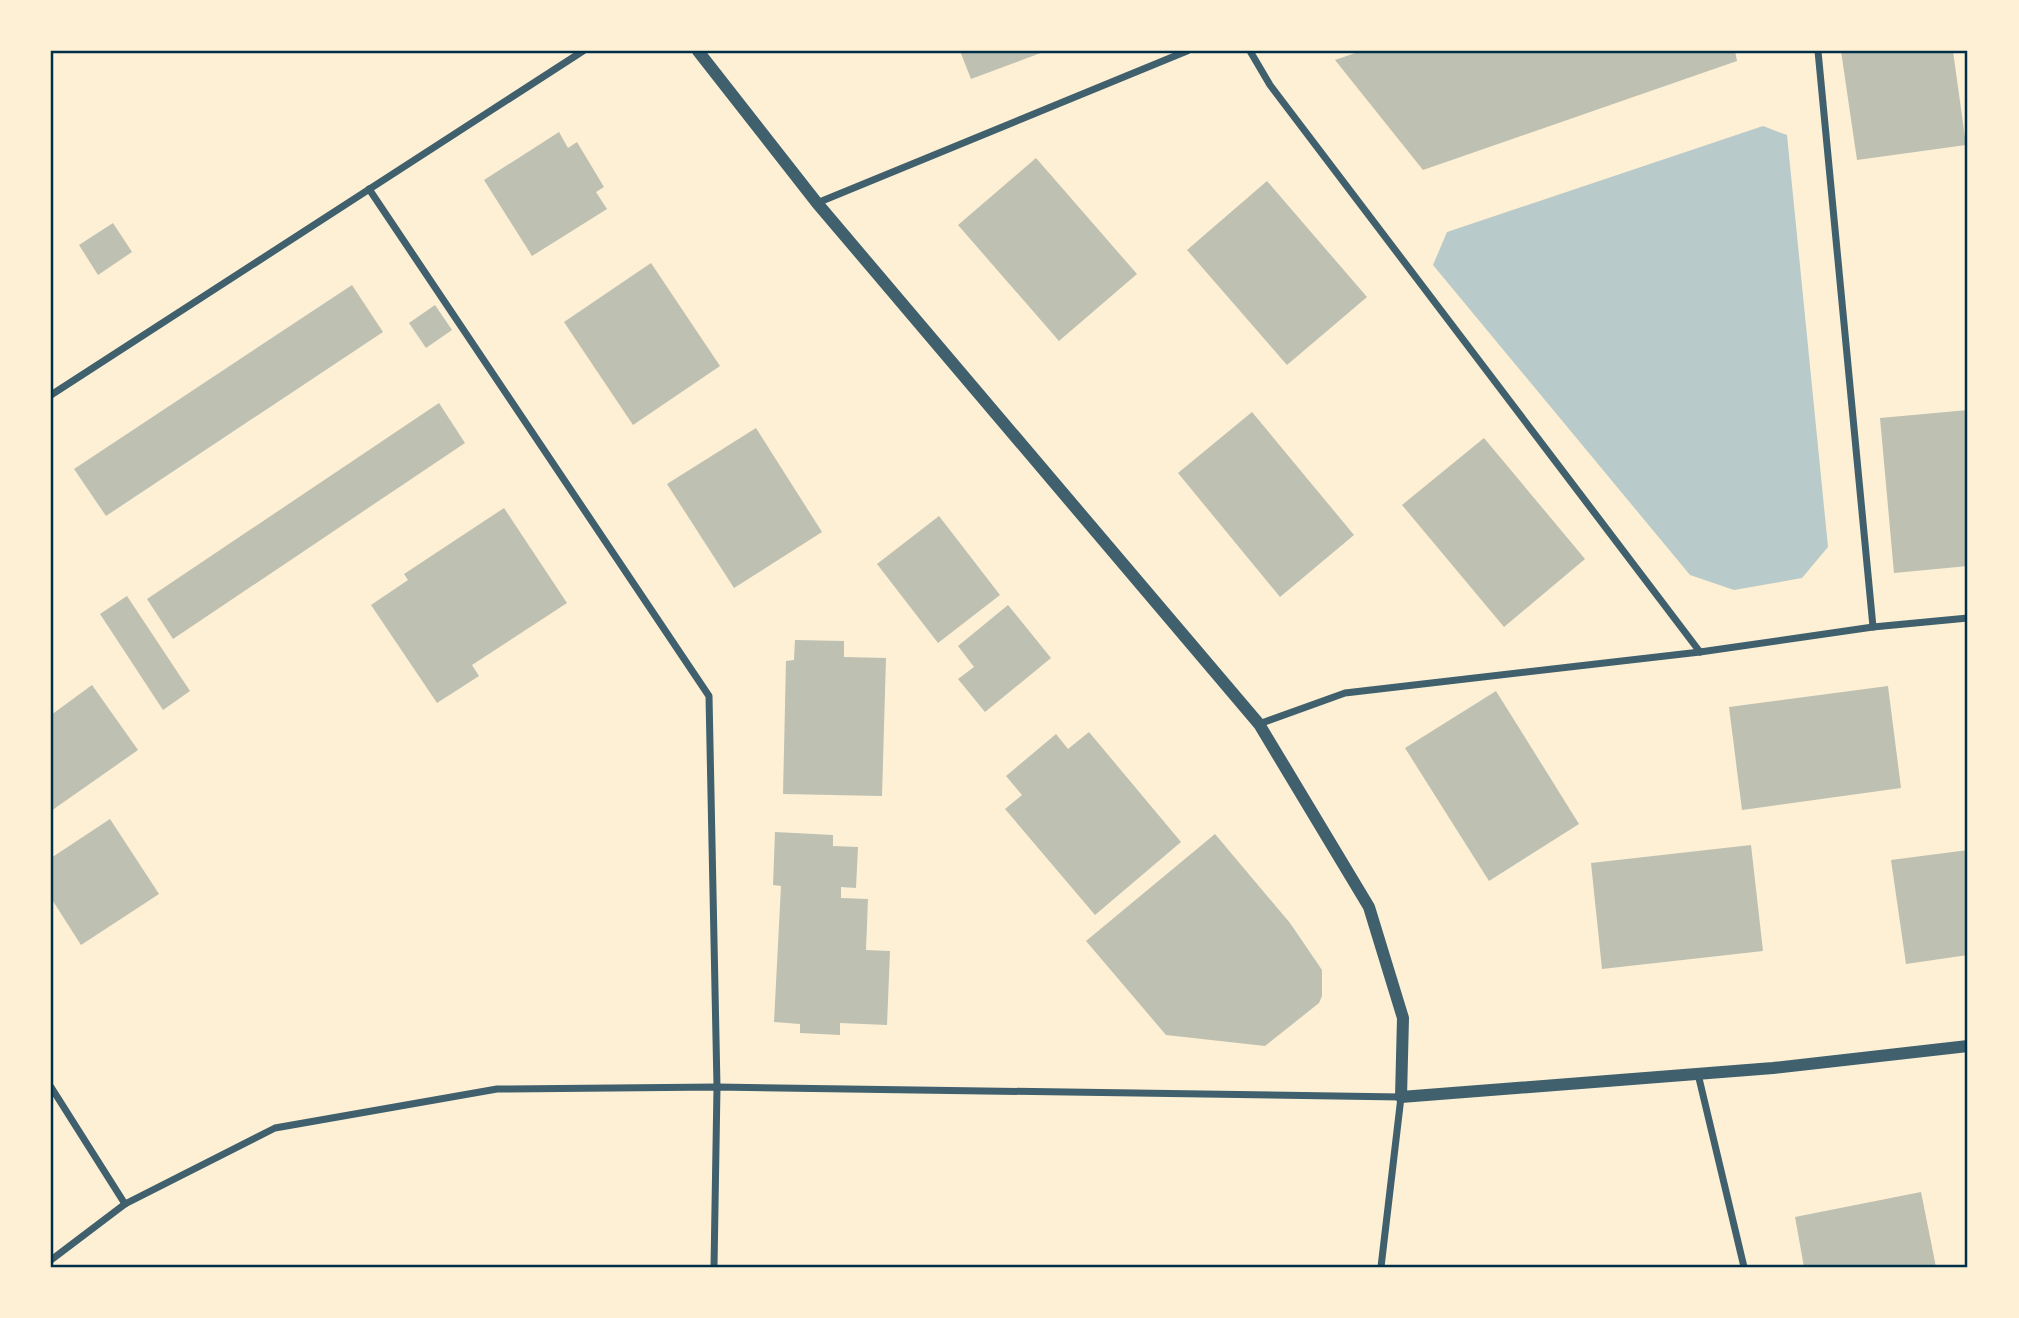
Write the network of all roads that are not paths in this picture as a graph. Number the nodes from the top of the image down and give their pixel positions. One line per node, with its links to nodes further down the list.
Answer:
1 (583, 51): 6 (street)
2 (698, 51): 7 (street)
3 (1187, 51): 7 (street)
4 (1250, 51): 11 (street)
5 (1818, 51): 10 (street)
6 (369, 189): 8 (street); 16 (street)
7 (817, 203): 12 (street)
8 (51, 395)
9 (1968, 618): 10 (street)
10 (1873, 627): 11 (street)
11 (1700, 652): 12 (street)
12 (1259, 724): 17 (street)
13 (1968, 1046): 14 (street)
14 (1698, 1074): 17 (street); 22 (street)
15 (51, 1087): 18 (street)
16 (717, 1087): 17 (street); 18 (street); 20 (street)
17 (1401, 1097): 21 (street)
18 (125, 1204): 19 (street)
19 (51, 1259)
20 (714, 1267)
21 (1381, 1267)
22 (1744, 1267)

